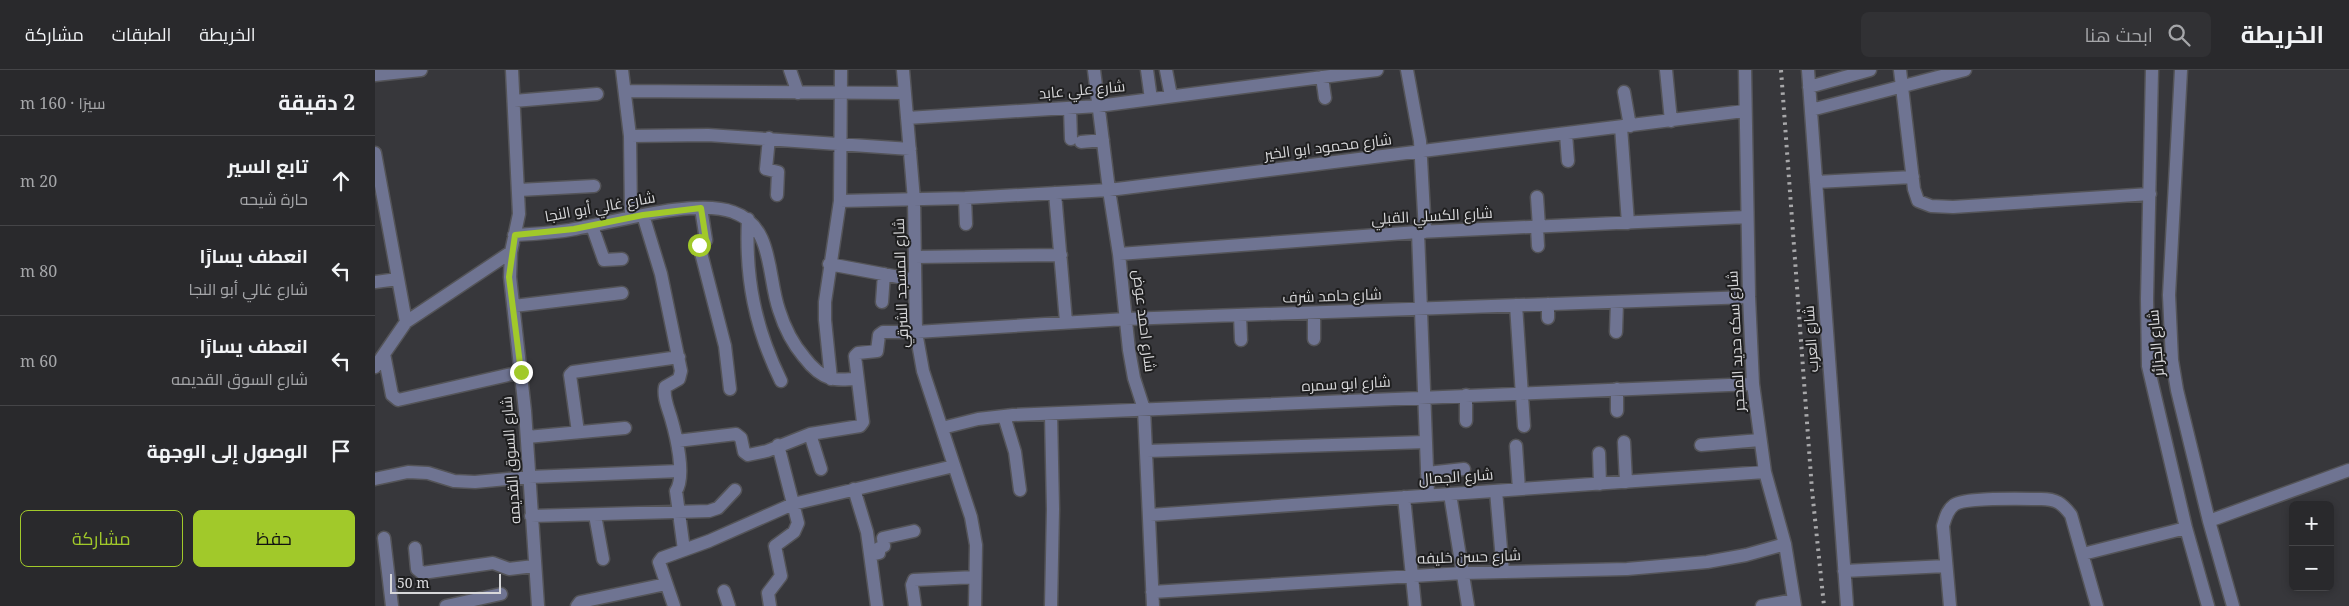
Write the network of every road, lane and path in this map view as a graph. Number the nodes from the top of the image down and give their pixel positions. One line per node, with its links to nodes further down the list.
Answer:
1 (421, 70): 20 (street)
2 (512, 70): 33 (street, شارع السوق القديمه)
3 (622, 70): 24 (street)
4 (790, 70): 26 (street)
5 (841, 70): 27 (street)
6 (903, 70): 28 (street, شارع المسجد الشرقي)
7 (1094, 70): 34 (street, شارع احمد عوض)
8 (1147, 70): 32 (street)
9 (1166, 70): 30 (street)
10 (1377, 70): 21 (street, شارع علي عابد)
11 (1407, 70): 47 (street)
12 (1666, 70): 39 (street)
13 (1745, 70): 37 (street, شارع سكه حديد المحجر)
14 (1808, 70): 22 (street, شارع العرب)
15 (1870, 70): 22 (street)
16 (1900, 70): 23 (street)
17 (1965, 70): 23 (street)
18 (2152, 70): 56 (street, شارع الجزائر)
19 (2181, 70): 159 (street, شارع الجزائر)
20 (375, 75)
21 (1321, 77): 30 (street, شارع علي عابد); 31 (street)
22 (1809, 87): 36 (street, شارع العرب)
23 (1903, 87): 36 (street); 50 (street)
24 (625, 91): 26 (street); 42 (street)
25 (1624, 92): 40 (street)
26 (798, 93): 27 (street)
27 (841, 93): 28 (street); 45 (street)
28 (905, 93): 38 (street, شارع المسجد الشرقي)
29 (597, 94): 33 (street)
30 (1171, 96): 32 (street, شارع علي عابد)
31 (1325, 98)
32 (1151, 99): 34 (street, شارع علي عابد)
33 (514, 101): 53 (street, شارع السوق القديمه)
34 (1098, 106): 35 (street, شارع علي عابد); 44 (street, شارع احمد عوض)
35 (1070, 108): 38 (street, شارع علي عابد); 44 (street)
36 (1811, 110): 51 (street, شارع العرب)
37 (1744, 111): 39 (street, شارع محمود ابو الخير); 65 (street, شارع سكه حديد المحجر)
38 (907, 118): 46 (street, شارع المسجد الشرقي)
39 (1671, 120): 40 (street, شارع محمود ابو الخير)
40 (1625, 127): 41 (street, شارع محمود ابو الخير); 67 (street)
41 (1566, 134): 47 (street, شارع محمود ابو الخير); 49 (street)
42 (630, 136): 43 (street); 64 (street)
43 (769, 138): 45 (street); 57 (street)
44 (1103, 140): 54 (street, شارع احمد عوض)
45 (842, 143): 46 (street); 61 (street)
46 (910, 149): 60 (street, شارع المسجد الشرقي)
47 (1421, 152): 54 (street, شارع محمود ابو الخير); 71 (street)
48 (375, 153): 63 (street)
49 (1568, 161)
50 (1913, 177): 51 (street); 56 (street)
51 (1816, 182): 171 (street, شارع العرب)
52 (594, 186): 53 (street)
53 (519, 190): 72 (street, شارع السوق القديمه)
54 (1109, 190): 55 (street, شارع محمود ابو الخير); 75 (street, شارع احمد عوض)
55 (1055, 193): 59 (street, شارع محمود ابو الخير); 76 (street)
56 (2150, 194): 160 (street, شارع الجزائر)
57 (777, 195)
58 (1537, 197): 70 (street)
59 (965, 198): 60 (street, شارع محمود ابو الخير); 68 (street)
60 (914, 200): 61 (street, شارع محمود ابو الخير); 77 (street, شارع المسجد الشرقي)
61 (840, 201): 79 (street)
62 (701, 208): 64 (street, شارع غالي أبو النجا); 66 (street, شارع غالي أبو النجا); 110 (street)
63 (380, 212): 81 (street)
64 (637, 216): 69 (street, شارع غالي أبو النجا); 103 (street)
65 (1747, 217): 67 (street, شارع الكسلي القبلي); 85 (street, شارع سكه حديد المحجر)
66 (748, 219): 106 (street); 108 (street)
67 (1628, 223): 70 (street, شارع الكسلي القبلي)
68 (966, 224)
69 (593, 226): 72 (street, شارع غالي أبو النجا); 78 (street)
70 (1538, 227): 71 (street, شارع الكسلي القبلي); 73 (street)
71 (1422, 232): 75 (street, شارع الكسلي القبلي); 91 (street)
72 (515, 235): 74 (street, شارع السوق القديمه)
73 (1537, 246)
74 (511, 252): 89 (street, شارع السوق القديمه); 96 (street)
75 (1119, 254): 95 (street, شارع احمد عوض)
76 (1061, 255): 77 (street); 97 (street)
77 (915, 257): 82 (street, شارع المسجد الشرقي)
78 (622, 259)
79 (829, 264): 80 (street); 106 (street)
80 (884, 274): 82 (street); 86 (street)
81 (397, 279): 83 (street); 96 (street)
82 (915, 280): 98 (street, شارع المسجد الشرقي)
83 (375, 282)
84 (621, 293): 89 (street)
85 (1749, 297): 87 (street, شارع حامد شرف); 109 (street, شارع سكه حديد المحجر)
86 (882, 302)
87 (1617, 302): 88 (street, شارع حامد شرف); 99 (street)
88 (1548, 304): 90 (street, شارع حامد شرف); 94 (street)
89 (515, 306): 105 (street, شارع السوق القديمه)
90 (1516, 306): 91 (street, شارع حامد شرف); 112 (street)
91 (1421, 309): 92 (street, شارع حامد شرف); 114 (street)
92 (1314, 313): 93 (street, شارع حامد شرف); 100 (street)
93 (1240, 315): 95 (street, شارع حامد شرف); 101 (street)
94 (1548, 318)
95 (1126, 319): 97 (street, شارع حامد شرف); 115 (street, شارع احمد عوض)
96 (406, 322): 102 (street)
97 (1066, 322): 98 (street, شارع حامد شرف)
98 (916, 332): 107 (street, شارع حامد شرف); 122 (street, شارع المسجد الشرقي)
99 (1616, 332)
100 (1314, 339)
101 (1241, 340)
102 (384, 354): 104 (street); 105 (street)
103 (679, 357): 123 (street); 127 (street)
104 (375, 366)
105 (521, 372): 125 (street, شارع السوق القديمه)
106 (831, 379): 107 (street)
107 (856, 379): 124 (street)
108 (781, 381)
109 (1753, 384): 111 (street, شارع ابو سمره); 126 (street, شارع سكه حديد المحجر)
110 (730, 389)
111 (1617, 389): 112 (street, شارع ابو سمره); 116 (street)
112 (1522, 392): 113 (street, شارع ابو سمره); 120 (street)
113 (1465, 395): 114 (street, شارع ابو سمره); 119 (street)
114 (1424, 396): 115 (street, شارع ابو سمره); 128 (street)
115 (1144, 409): 117 (street, شارع ابو سمره); 133 (street, شارع احمد عوض)
116 (1617, 411)
117 (1051, 414): 118 (street, شارع ابو سمره); 192 (street)
118 (1004, 416): 122 (street, شارع ابو سمره); 149 (street)
119 (1466, 421)
120 (1524, 426)
121 (625, 428): 123 (street)
122 (941, 428): 135 (street, شارع المسجد الشرقي)
123 (578, 432): 125 (street)
124 (810, 434): 130 (street); 136 (street)
125 (527, 437): 142 (street, شارع السوق القديمه)
126 (1759, 440): 131 (street); 140 (street, شارع سكه حديد المحجر)
127 (677, 441): 130 (street); 139 (street)
128 (1426, 442): 133 (street); 141 (street)
129 (1624, 442): 144 (street)
130 (778, 445): 154 (street)
131 (1701, 445)
132 (1516, 446): 147 (street)
133 (1147, 451): 157 (street, شارع احمد عوض)
134 (1599, 453): 145 (street)
135 (954, 466): 146 (street); 174 (street, شارع المسجد الشرقي)
136 (821, 469)
137 (1464, 469): 141 (street)
138 (2349, 470): 159 (street)
139 (680, 471): 142 (street); 155 (street)
140 (1765, 472): 144 (street, شارع الجمال); 163 (street, شارع سكه حديد المحجر)
141 (1427, 473): 152 (street)
142 (529, 476): 143 (street); 158 (street, شارع السوق القديمه)
143 (375, 479)
144 (1626, 482): 145 (street, شارع الجمال)
145 (1601, 484): 147 (street, شارع الجمال)
146 (854, 489): 154 (street); 166 (street)
147 (1519, 489): 150 (street, شارع الجمال)
148 (735, 490): 155 (street)
149 (1020, 490)
150 (1496, 491): 151 (street, شارع الجمال); 172 (street)
151 (1450, 494): 152 (street, شارع الجمال); 173 (street)
152 (1428, 495): 153 (street, شارع الجمال)
153 (1404, 497): 157 (street, شارع الجمال); 175 (street)
154 (793, 504): 165 (street); 188 (street)
155 (679, 513): 156 (street); 165 (street)
156 (595, 514): 158 (street); 168 (street)
157 (1150, 515): 178 (street, شارع احمد عوض)
158 (531, 516): 169 (street, شارع السوق القديمه)
159 (2209, 521): 201 (street, شارع الجزائر)
160 (2186, 528): 167 (street); 200 (street, شارع الجزائر)
161 (914, 531): 166 (street)
162 (384, 538): 182 (street)
163 (1785, 544): 172 (street, شارع حسن خليفه); 180 (street, شارع سكه حديد المحجر)
164 (415, 548): 169 (street)
165 (684, 550): 176 (street)
166 (871, 554): 189 (street)
167 (2083, 554): 170 (street); 199 (street)
168 (603, 559)
169 (534, 566): 184 (street, شارع السوق القديمه)
170 (1946, 566): 171 (street); 198 (street)
171 (1844, 571): 197 (street, شارع العرب)
172 (1503, 572): 173 (street, شارع حسن خليفه)
173 (1463, 573): 175 (street, شارع حسن خليفه); 195 (street)
174 (975, 576): 190 (street); 191 (street, شارع المسجد الشرقي)
175 (1412, 576): 178 (street, شارع حسن خليفه); 194 (street)
176 (666, 584): 185 (street); 186 (street)
177 (724, 591): 187 (street)
178 (1152, 592): 193 (street, شارع احمد عوض)
179 (501, 594): 181 (street)
180 (1795, 603): 196 (street)
181 (464, 604): 183 (street)
182 (393, 606)
183 (446, 606)
184 (538, 606)
185 (577, 606)
186 (674, 606)
187 (729, 606)
188 (769, 606)
189 (877, 606)
190 (915, 606)
191 (975, 606)
192 (1051, 606)
193 (1153, 606)
194 (1415, 606)
195 (1468, 606)
196 (1762, 606)
197 (1847, 606)
198 (1950, 606)
199 (2097, 606)
200 (2208, 606)
201 (2233, 606)

